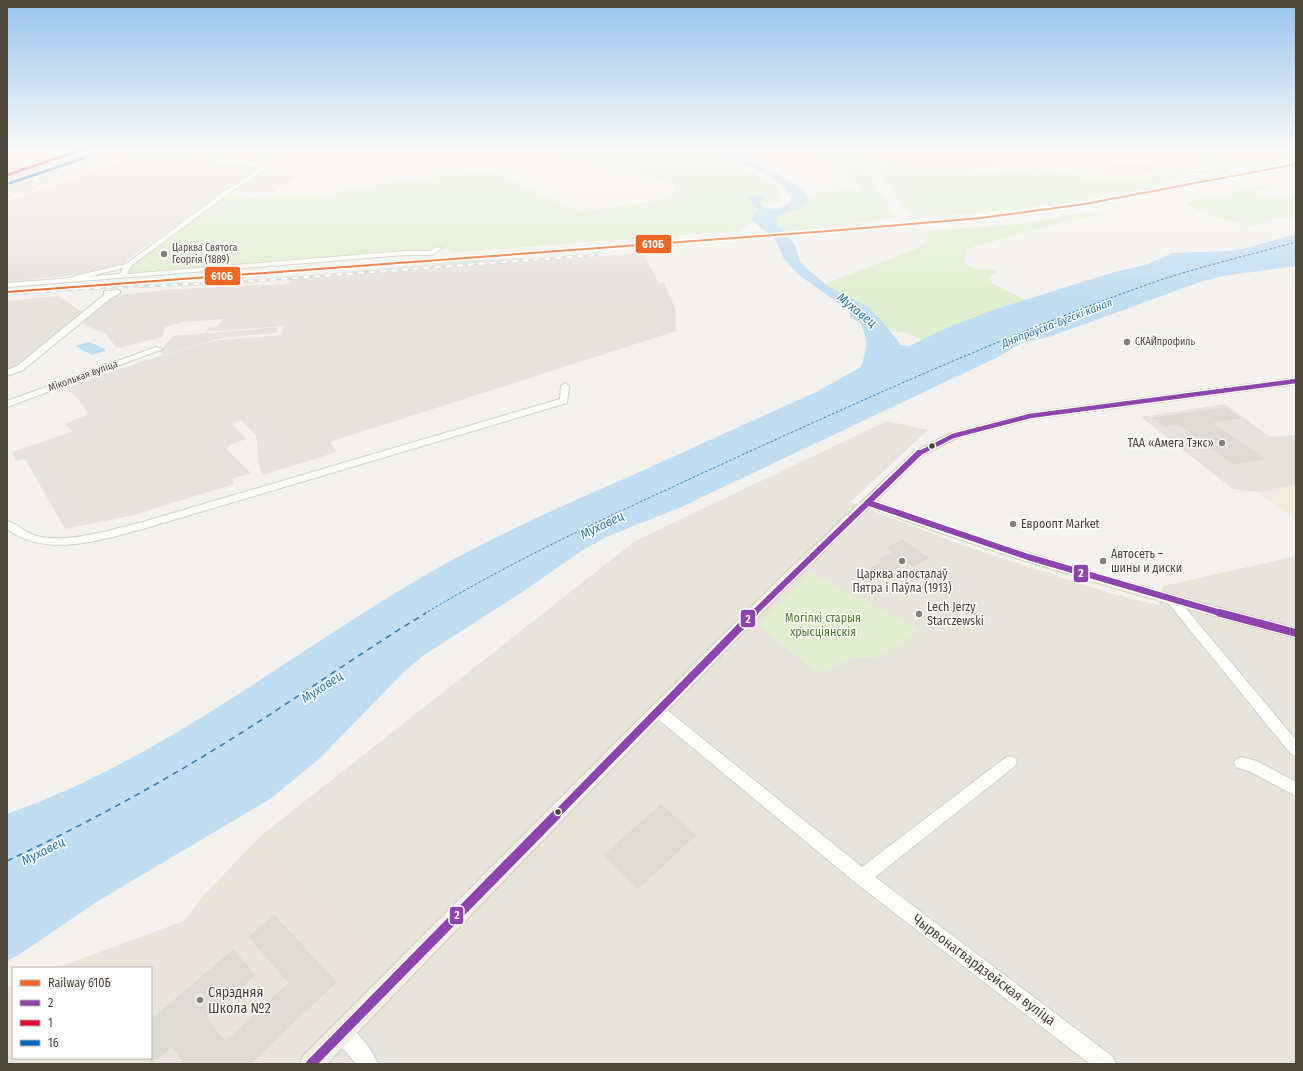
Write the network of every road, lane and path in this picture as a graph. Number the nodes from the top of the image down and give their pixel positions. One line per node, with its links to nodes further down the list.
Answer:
1 (216, 200): 3 (street)
2 (438, 248): 4 (street)
3 (128, 265): 4 (street); 5 (street)
4 (122, 276): 5 (street)
5 (71, 281): 6 (street)
6 (7, 285)
7 (108, 296): 9 (street)
8 (159, 349): 12 (street, Міколькая вуліца)
9 (7, 373)
10 (1296, 381): 13 (main road)
11 (565, 386): 14 (street)
12 (7, 404)
13 (868, 503): 15 (main road); 17 (main road)
14 (7, 524)
15 (1173, 601): 16 (main road); 18 (street)
16 (1296, 634)
17 (657, 710): 22 (street, Чырвонагвардзейская вуліца); 23 (main road)
18 (1296, 750)
19 (1010, 762): 22 (street)
20 (1241, 763): 21 (street)
21 (1296, 789)
22 (862, 877): 26 (street, Чырвонагвардзейская вуліца)
23 (342, 1033): 24 (main road); 25 (street)
24 (311, 1064)
25 (368, 1064)
26 (1106, 1064)

